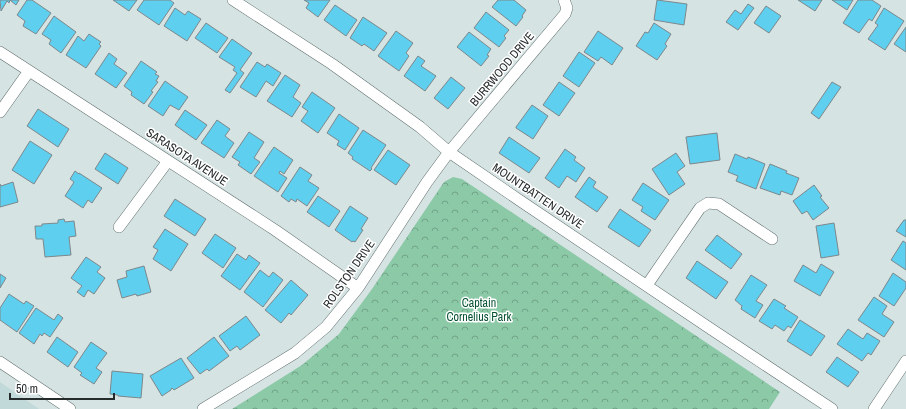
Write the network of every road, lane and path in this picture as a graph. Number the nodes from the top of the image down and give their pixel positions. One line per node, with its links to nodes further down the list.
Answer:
1 (234, 0): 6 (street, MOUNTBATTEN DRIVE)
2 (564, 0): 6 (street, BURRWOOD DRIVE)
3 (0, 52): 4 (street, SARASOTA AVENUE)
4 (29, 71): 5 (street); 7 (street, SARASOTA AVENUE)
5 (0, 112)
6 (449, 152): 10 (street, MOUNTBATTEN DRIVE); 11 (street, ROLSTON DRIVE)
7 (168, 161): 8 (street); 11 (street, SARASOTA AVENUE)
8 (118, 227)
9 (772, 239): 10 (street)
10 (647, 285): 16 (street, MOUNTBATTEN DRIVE)
11 (358, 288): 15 (street, ROLSTON DRIVE)
12 (906, 361): 17 (street)
13 (0, 362): 14 (street)
14 (70, 409)
15 (203, 409)
16 (832, 409)
17 (874, 409)

